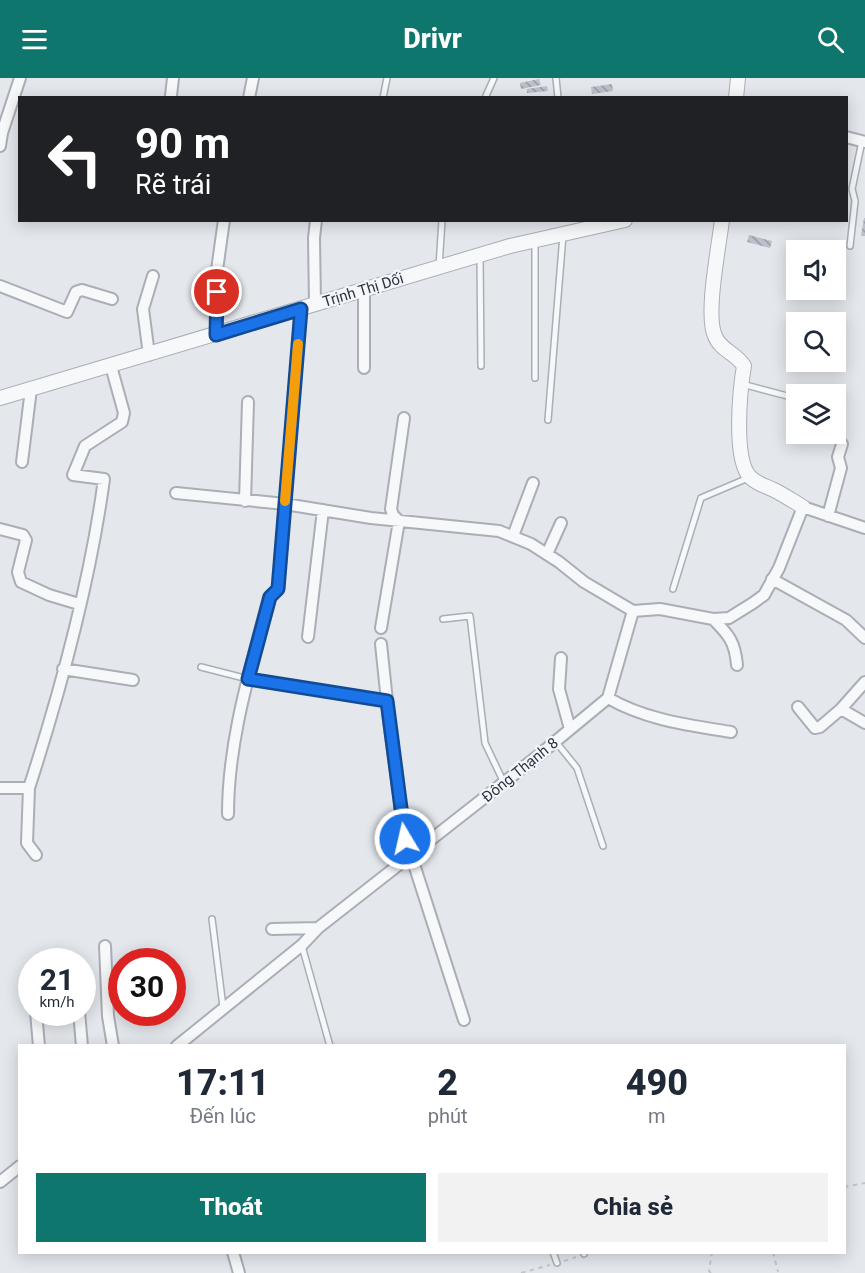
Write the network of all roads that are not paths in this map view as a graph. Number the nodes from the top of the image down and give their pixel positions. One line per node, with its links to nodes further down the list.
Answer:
1 (20, 78): 14 (street)
2 (173, 78): 8 (street)
3 (253, 78): 9 (street)
4 (387, 78): 10 (lane)
5 (494, 78): 11 (lane)
6 (556, 78): 12 (lane)
7 (738, 78): 13 (street)
8 (171, 96)
9 (249, 96)
10 (383, 96)
11 (486, 96)
12 (558, 96)
13 (736, 96)
14 (1, 133): 17 (street)
15 (848, 137): 16 (street)
16 (864, 141): 25 (lane)
17 (0, 146)
18 (224, 222): 33 (street)
19 (316, 222): 32 (street)
20 (442, 222): 27 (lane)
21 (612, 222): 23 (street, Trịnh Thị Dối)
22 (722, 222): 39 (street)
23 (572, 228): 24 (street, Trịnh Thị Dối); 45 (lane)
24 (536, 240): 26 (street, Trịnh Thị Dối); 38 (lane)
25 (849, 246)
26 (480, 255): 27 (street, Trịnh Thị Dối); 36 (lane)
27 (439, 267): 30 (street, Trịnh Thị Dối)
28 (153, 276): 34 (street)
29 (0, 286): 31 (street)
30 (364, 290): 32 (street, Trịnh Thị Dối); 37 (street)
31 (112, 299)
32 (308, 307): 33 (street, Trịnh Thị Dối); 52 (street)
33 (216, 335): 34 (street, Trịnh Thị Dối)
34 (149, 355): 35 (street, Trịnh Thị Dối)
35 (111, 366): 40 (street, Trịnh Thị Dối); 64 (street)
36 (481, 366)
37 (364, 368)
38 (535, 378)
39 (741, 384): 41 (lane); 48 (street)
40 (31, 389): 42 (street, Trịnh Thị Dối); 47 (street)
41 (786, 396)
42 (0, 398)
43 (248, 402): 51 (street)
44 (404, 418): 56 (street)
45 (548, 420)
46 (842, 444): 55 (street)
47 (22, 462)
48 (750, 477): 53 (street); 63 (lane)
49 (533, 483): 60 (street)
50 (176, 493): 51 (street)
51 (246, 501): 52 (street)
52 (285, 504): 54 (street); 76 (street)
53 (803, 507): 55 (street); 62 (street)
54 (323, 510): 56 (street); 69 (street)
55 (828, 516): 58 (street)
56 (399, 520): 60 (street); 68 (street)
57 (561, 523): 61 (street)
58 (865, 528)
59 (0, 529): 64 (street)
60 (513, 536): 61 (street)
61 (547, 554): 65 (street)
62 (772, 579): 67 (street); 70 (street)
63 (673, 589)
64 (80, 604): 75 (street)
65 (633, 611): 67 (street); 79 (street)
66 (442, 619): 87 (lane)
67 (713, 619): 73 (street)
68 (381, 628)
69 (308, 637)
70 (865, 638)
71 (381, 644): 80 (street)
72 (561, 658): 84 (street)
73 (737, 665)
74 (201, 667): 76 (lane)
75 (63, 669): 77 (street); 89 (street)
76 (248, 679): 80 (lane); 90 (street)
77 (133, 680)
78 (865, 682): 82 (street)
79 (608, 698): 84 (street, Đông Thạnh 8); 85 (street)
80 (387, 701): 94 (street)
81 (798, 707): 82 (street)
82 (841, 709): 83 (street)
83 (865, 723)
84 (570, 729): 86 (street, Đông Thạnh 8)
85 (731, 732)
86 (556, 742): 87 (street, Đông Thạnh 8); 91 (lane)
87 (504, 783): 93 (street, Đông Thạnh 8)
88 (0, 788): 89 (street)
89 (29, 788): 92 (street)
90 (228, 814)
91 (603, 846)
92 (36, 855)
93 (411, 855): 94 (street, Đông Thạnh 8); 101 (street)
94 (397, 865): 96 (street, Đông Thạnh 8)
95 (212, 919): 100 (lane)
96 (318, 928): 97 (street); 98 (street, Đông Thạnh 8)
97 (272, 929)
98 (302, 945): 100 (street, Đông Thạnh 8); 108 (lane)
99 (105, 946): 106 (street)
100 (223, 1008): 107 (street, Đông Thạnh 8)
101 (464, 1020)
102 (37, 1026): 104 (street)
103 (80, 1026): 105 (street)
104 (39, 1044)
105 (82, 1044)
106 (113, 1044)
107 (181, 1044)
108 (329, 1044)
109 (18, 1168): 110 (street)
110 (0, 1182)
111 (234, 1254): 114 (street)
112 (554, 1254): 113 (lane)
113 (557, 1263)
114 (239, 1273)

